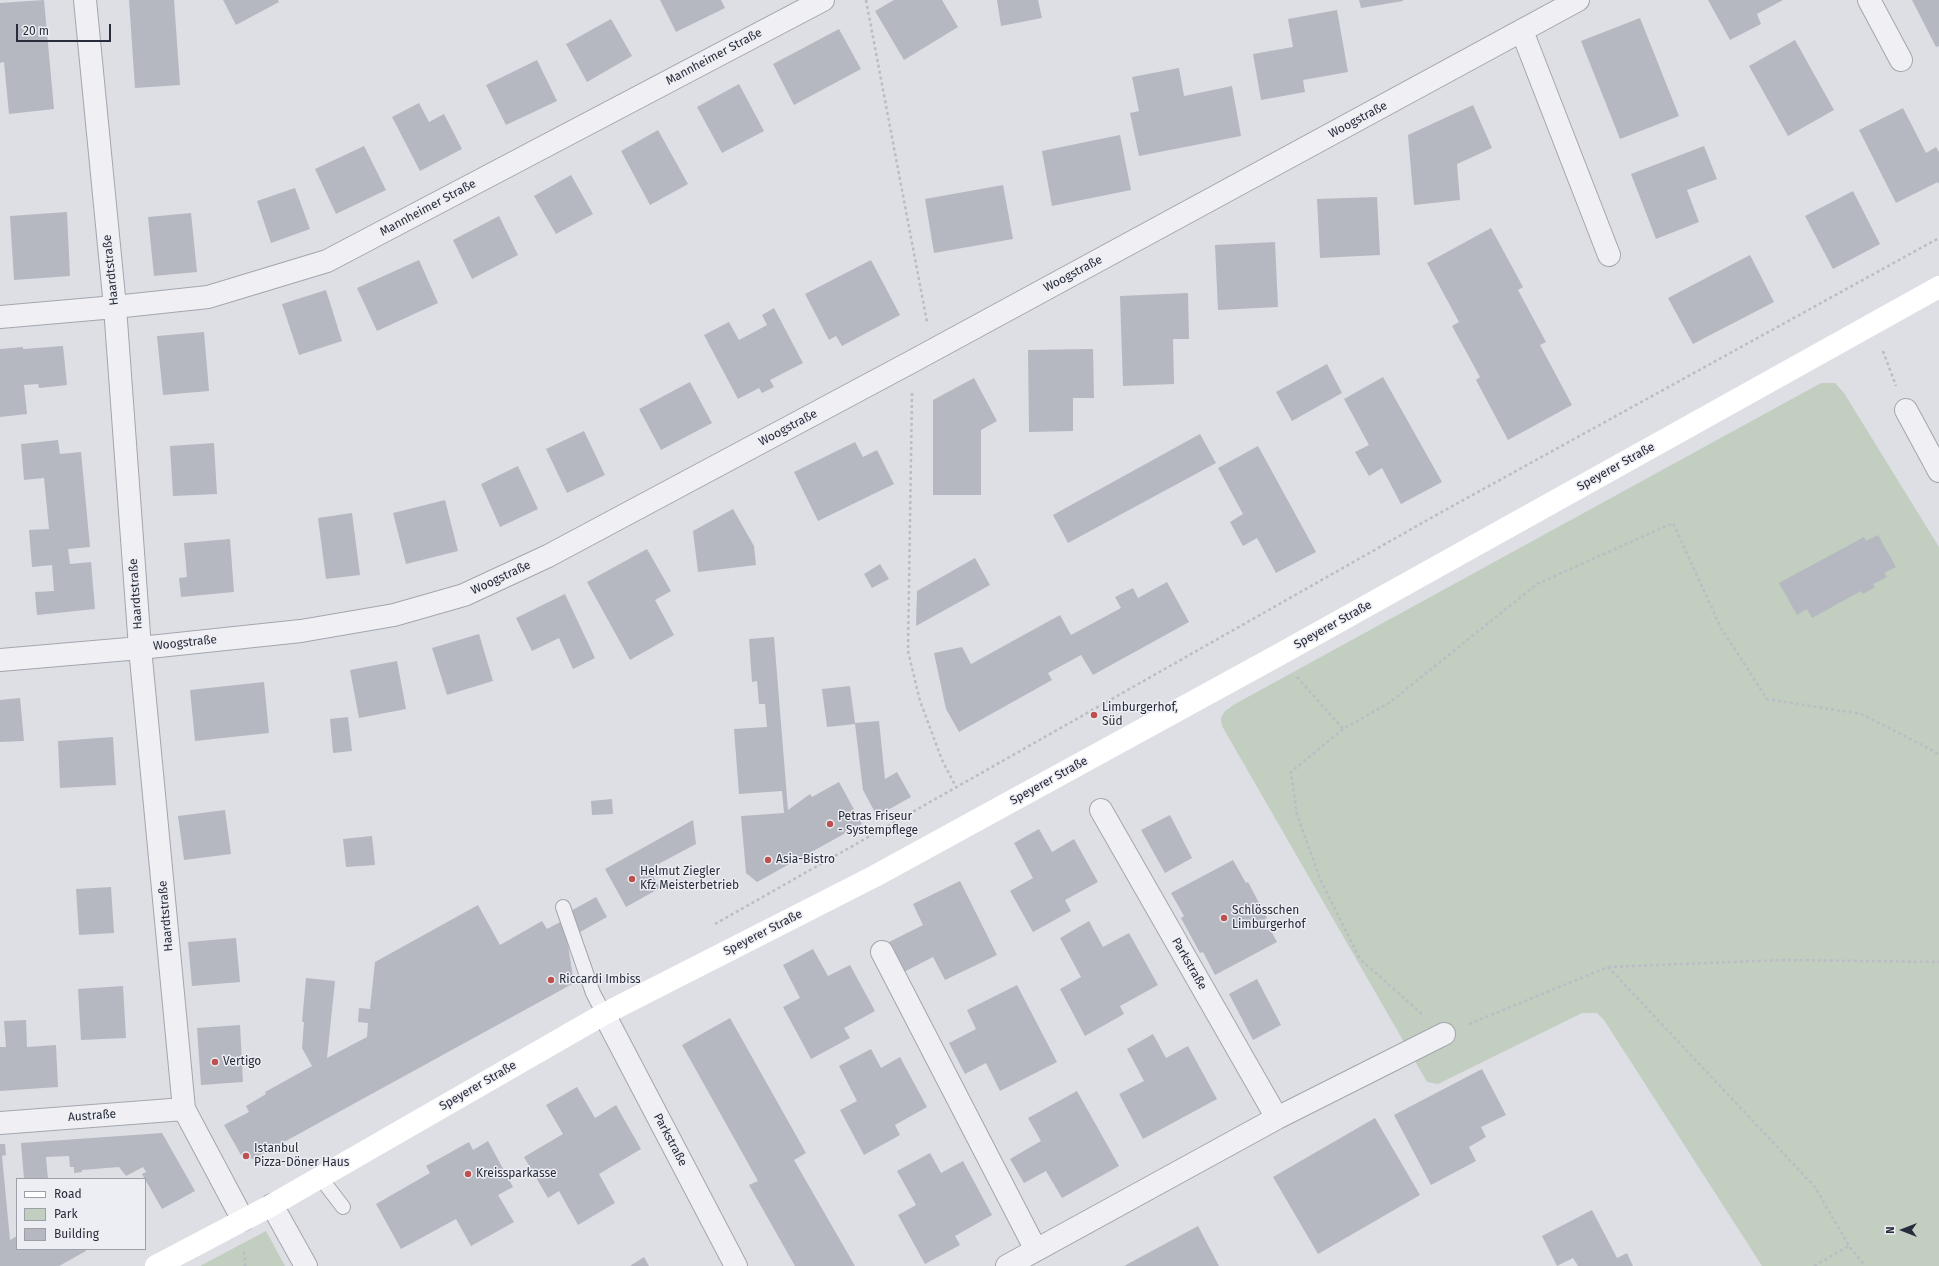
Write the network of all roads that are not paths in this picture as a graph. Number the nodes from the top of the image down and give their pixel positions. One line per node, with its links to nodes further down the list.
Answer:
1 (85, 0): 9 (street, Haardtstraße)
2 (823, 0): 9 (street, Mannheimer Straße)
3 (1578, 0): 5 (street, Woogstraße)
4 (1869, 0): 6 (street)
5 (1522, 32): 7 (street); 13 (street, Woogstraße)
6 (1902, 60)
7 (1609, 255)
8 (1939, 287): 18 (street, Speyerer Straße)
9 (115, 307): 10 (street, Mannheimer Straße); 13 (street, Haardtstraße)
10 (0, 317)
11 (1906, 410): 12 (street)
12 (1939, 471)
13 (140, 648): 14 (street, Woogstraße); 20 (street, Haardtstraße)
14 (0, 660)
15 (1101, 810): 21 (street, Parkstraße)
16 (563, 908): 18 (lane)
17 (882, 952): 27 (street)
18 (604, 1014): 23 (street, Speyerer Straße); 30 (street, Parkstraße)
19 (1444, 1034): 21 (street)
20 (184, 1109): 22 (street, Austraße); 26 (street, Haardtstraße)
21 (1277, 1118): 27 (street)
22 (0, 1124)
23 (320, 1177): 24 (street, Speyerer Straße); 25 (lane)
24 (272, 1205): 26 (street, Speyerer Straße); 29 (street)
25 (343, 1207)
26 (243, 1220): 28 (street, Speyerer Straße)
27 (1036, 1250): 31 (street)
28 (156, 1266)
29 (306, 1266)
30 (736, 1266)
31 (1008, 1266)

